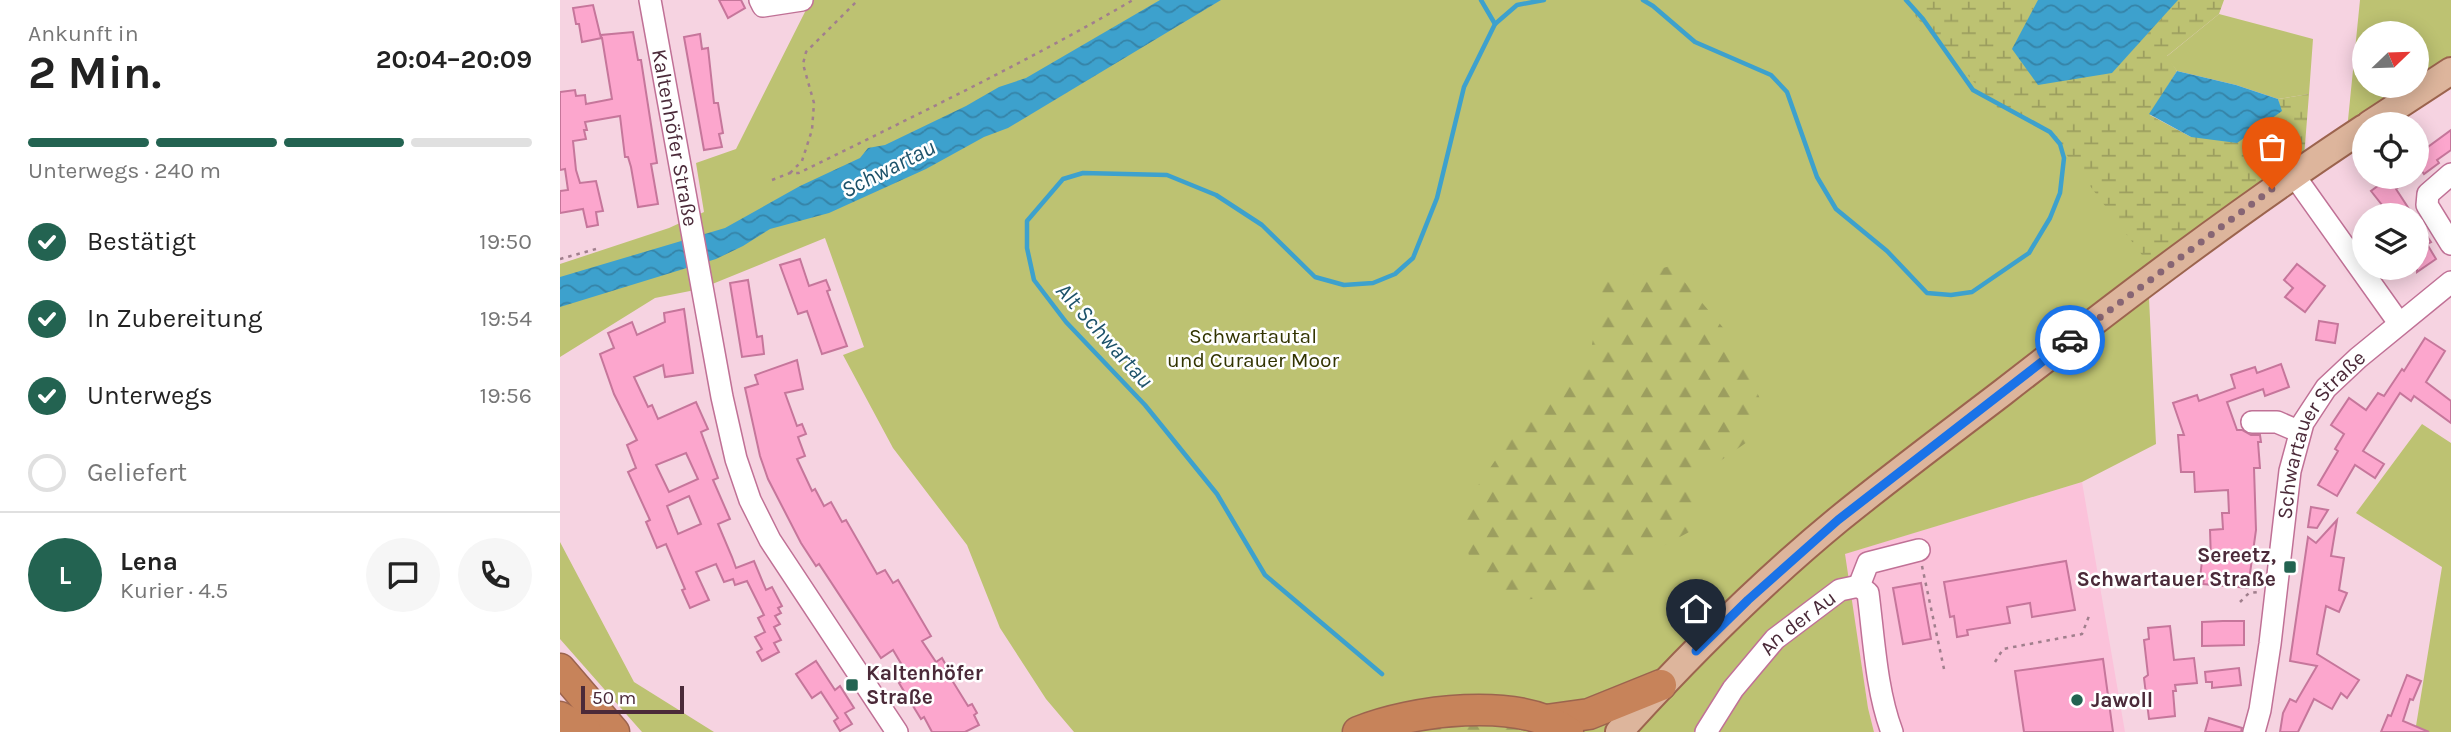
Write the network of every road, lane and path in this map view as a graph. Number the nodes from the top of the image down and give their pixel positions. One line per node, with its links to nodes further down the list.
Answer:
1 (650, 0): 31 (street, Kaltenhöfer Straße)
2 (760, 0): 3 (street)
3 (802, 0)
4 (858, 0): 9 (path)
5 (1133, 0): 9 (path)
6 (2451, 71): 7 (main road)
7 (2388, 112)
8 (2352, 136): 10 (main road)
9 (790, 173): 12 (path)
10 (2293, 174): 17 (street); 26 (main road)
11 (2451, 174): 13 (street)
12 (772, 180)
13 (2451, 244)
14 (596, 249): 15 (path)
15 (560, 259)
16 (2451, 282): 17 (street, Schwartauer Straße)
17 (2399, 323): 19 (street, Schwartauer Straße)
18 (2252, 422): 19 (street)
19 (2300, 432): 37 (street, Schwartauer Straße)
20 (1919, 550): 21 (street); 25 (path)
21 (1859, 586): 35 (street, An der Au); 36 (street, An der Au)
22 (2089, 616): 23 (path)
23 (1995, 662)
24 (560, 669): 30 (highway)
25 (1944, 669)
26 (1661, 685): 28 (highway); 34 (main road)
27 (560, 717): 29 (highway)
28 (1542, 729): 32 (highway); 33 (highway)
29 (586, 732)
30 (614, 732)
31 (897, 732)
32 (1358, 732)
33 (1380, 732)
34 (1619, 732)
35 (1706, 732)
36 (1892, 732)
37 (2254, 732)

